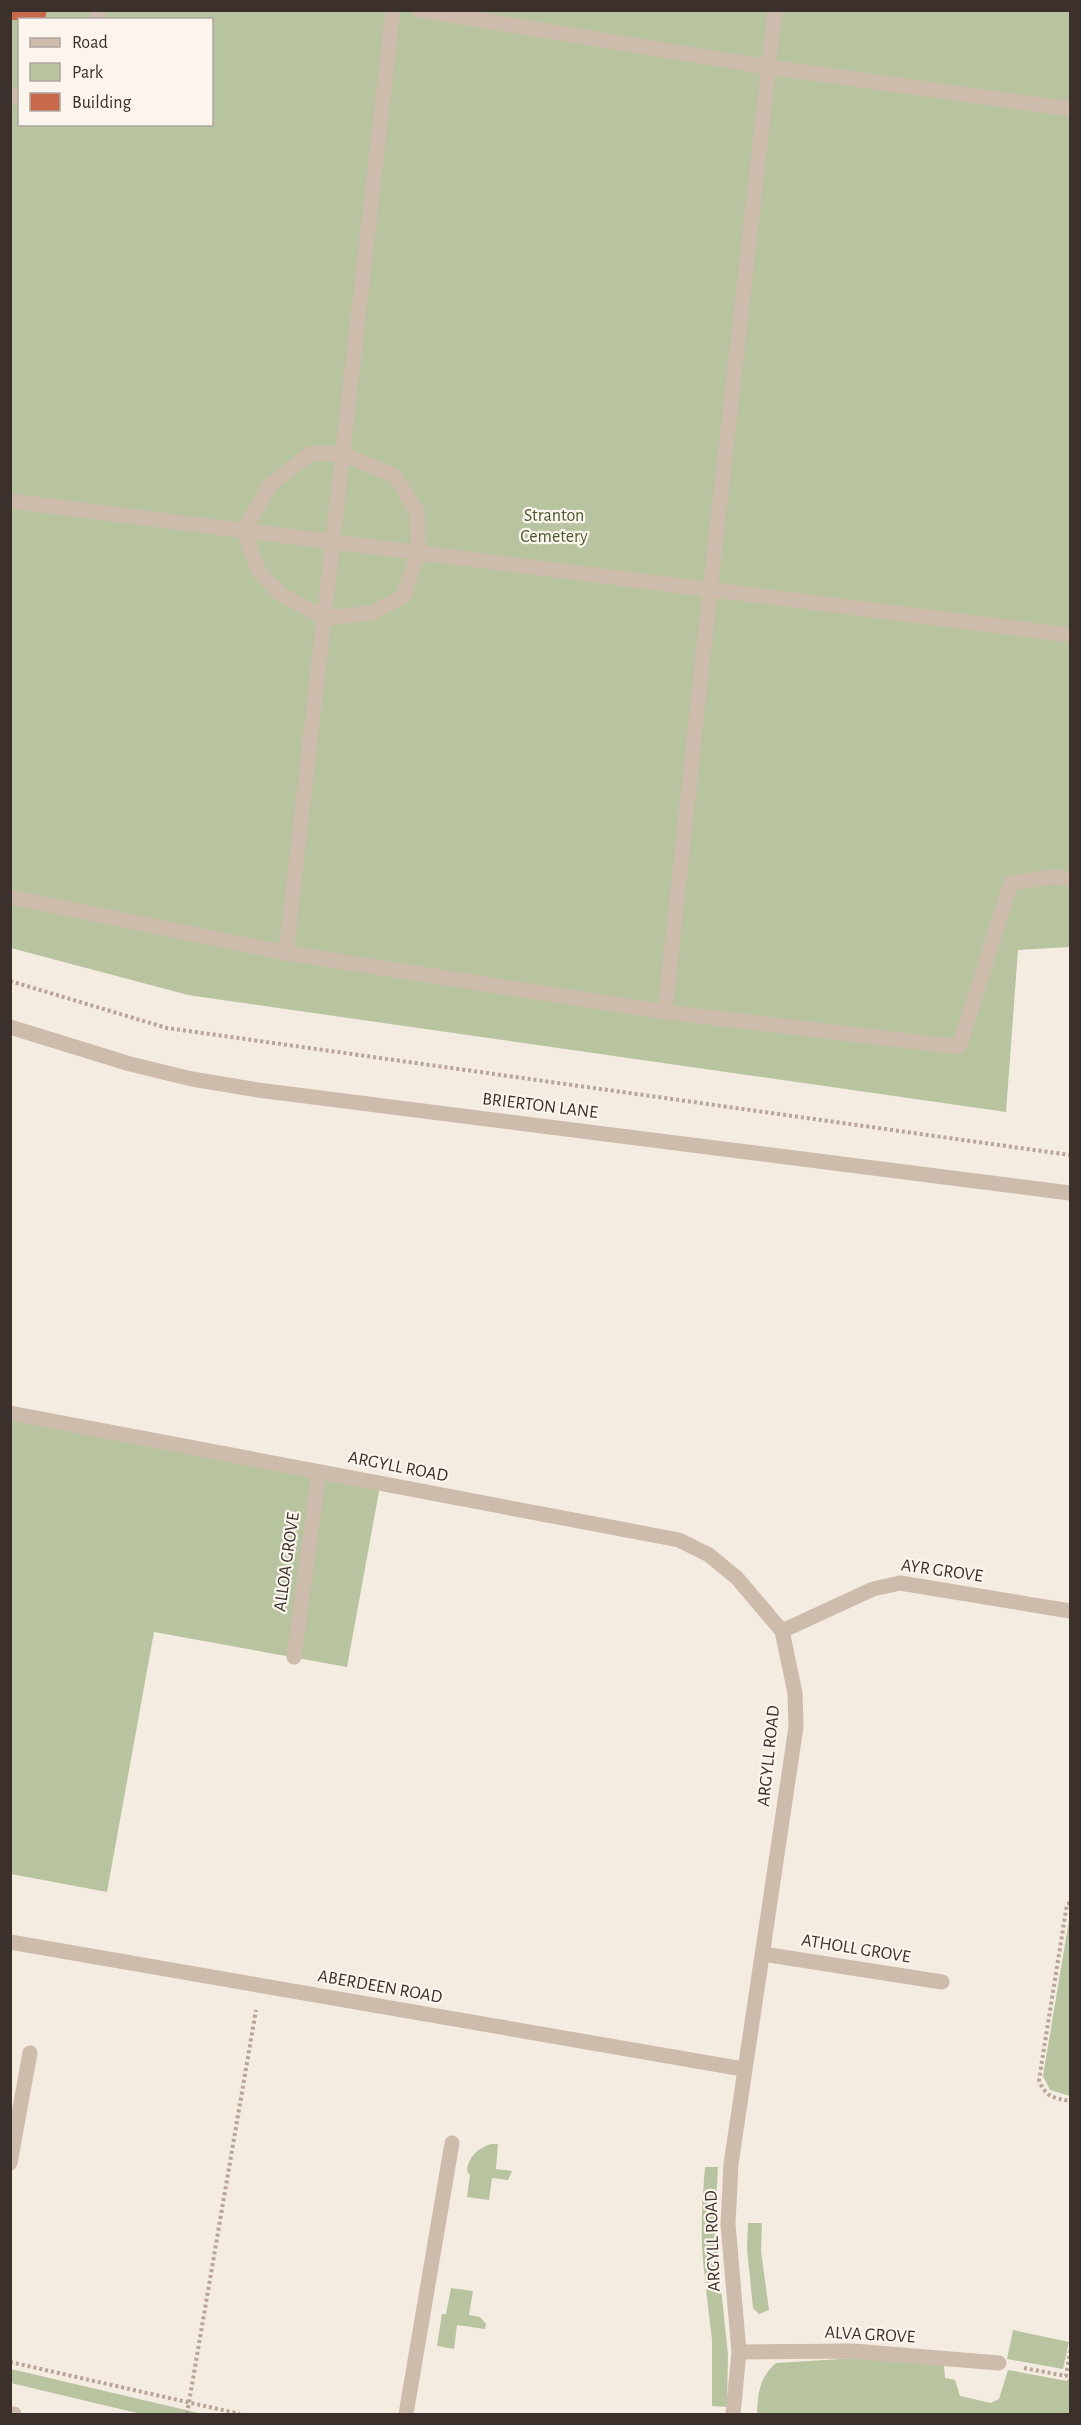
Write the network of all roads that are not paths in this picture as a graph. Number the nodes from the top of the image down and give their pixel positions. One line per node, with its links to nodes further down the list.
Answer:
1 (393, 10): 6 (street)
2 (419, 10): 4 (street)
3 (775, 10): 4 (street)
4 (768, 67): 5 (street); 11 (street)
5 (1071, 109)
6 (343, 454): 8 (street); 9 (street); 10 (street)
7 (10, 501): 8 (street)
8 (244, 531): 9 (street); 12 (street)
9 (334, 542): 10 (street); 12 (street)
10 (418, 553): 11 (street); 12 (street)
11 (710, 590): 13 (street); 17 (street)
12 (325, 618): 16 (street)
13 (1071, 635)
14 (1071, 879): 17 (street)
15 (10, 897): 16 (street)
16 (286, 953): 17 (street)
17 (665, 1012)
18 (10, 1028): 19 (street, BRIERTON LANE)
19 (1071, 1193)
20 (10, 1413): 21 (street, ARGYLL ROAD)
21 (319, 1472): 23 (street, ARGYLL ROAD); 24 (street, ALLOA GROVE)
22 (1071, 1611): 23 (street, AYR GROVE)
23 (782, 1631): 26 (street, ARGYLL ROAD)
24 (294, 1657)
25 (10, 1942): 29 (street, ABERDEEN ROAD)
26 (763, 1954): 27 (street, ATHOLL GROVE); 29 (street, ARGYLL ROAD)
27 (942, 1982)
28 (30, 2053): 31 (street)
29 (743, 2069): 32 (street, ARGYLL ROAD)
30 (452, 2143): 34 (street)
31 (10, 2163)
32 (739, 2352): 33 (street, ALVA GROVE); 35 (street, ARGYLL ROAD)
33 (999, 2363)
34 (406, 2415)
35 (733, 2415)

